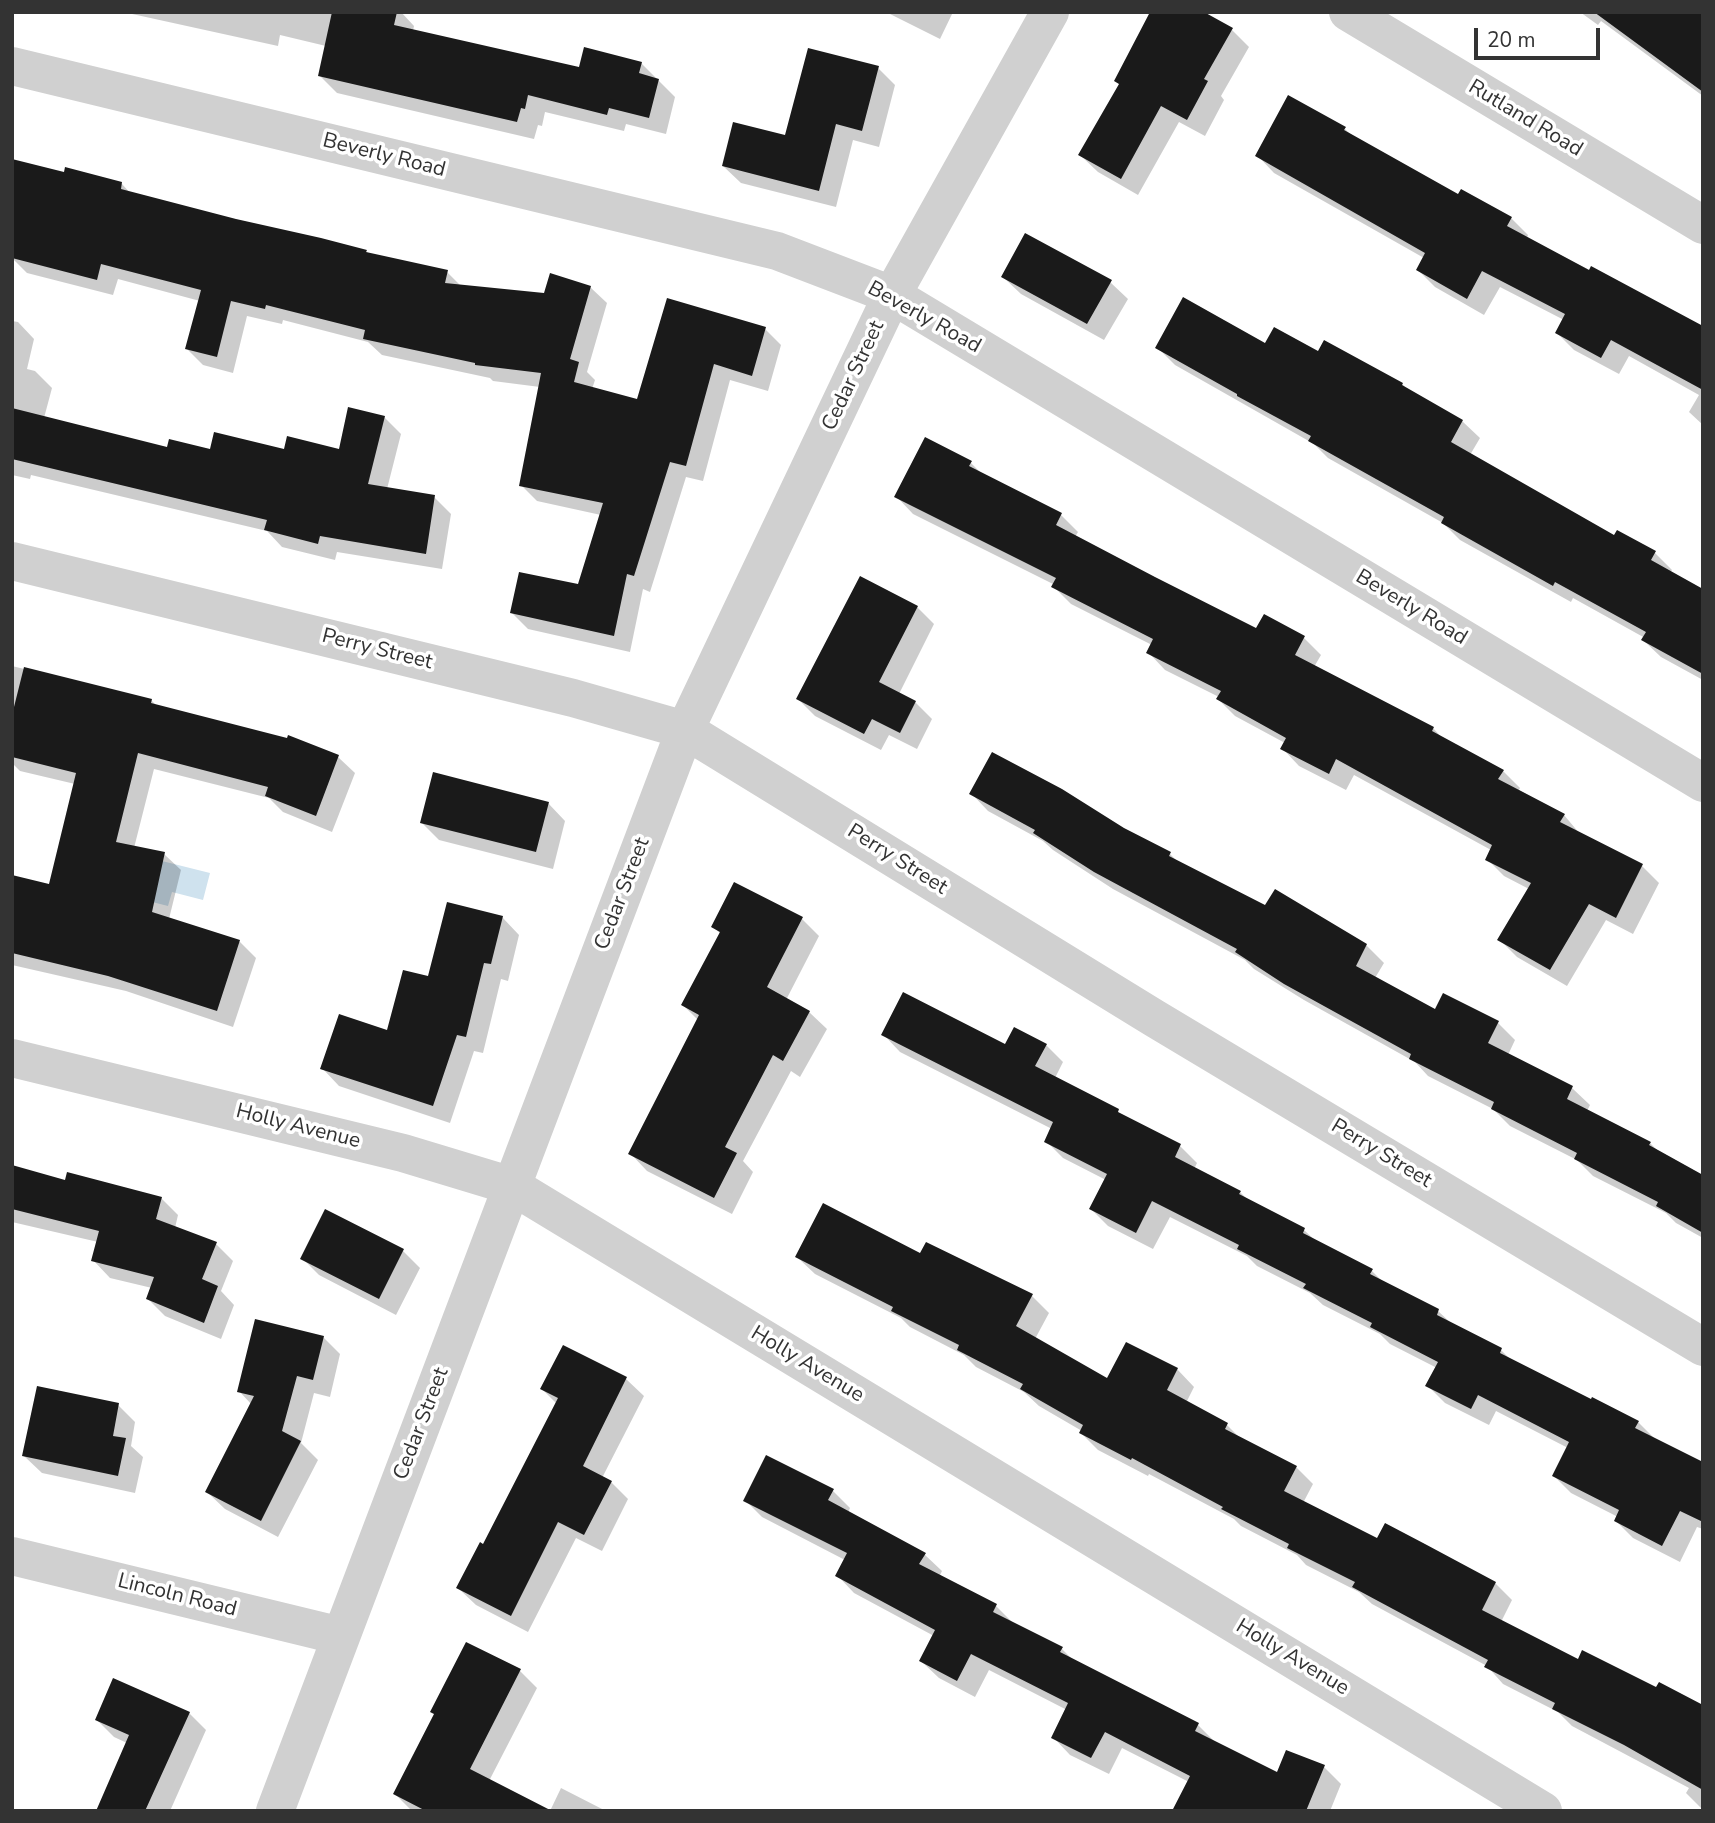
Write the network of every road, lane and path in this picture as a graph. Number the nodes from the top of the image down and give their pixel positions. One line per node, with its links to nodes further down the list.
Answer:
1 (1050, 12): 5 (street, Cedar Street)
2 (1348, 12): 4 (street, Rutland Road)
3 (12, 65): 5 (street, Beverly Road)
4 (1703, 225)
5 (892, 295): 7 (street, Cedar Street); 8 (street, Beverly Road)
6 (12, 561): 7 (street, Perry Street)
7 (685, 730): 10 (street, Cedar Street); 11 (street, Perry Street)
8 (1703, 783)
9 (12, 1058): 10 (street, Holly Avenue)
10 (512, 1186): 13 (street, Cedar Street); 15 (street, Holly Avenue)
11 (1703, 1347)
12 (12, 1556): 13 (street, Lincoln Road)
13 (341, 1636): 14 (street, Cedar Street)
14 (275, 1811)
15 (1544, 1811)

